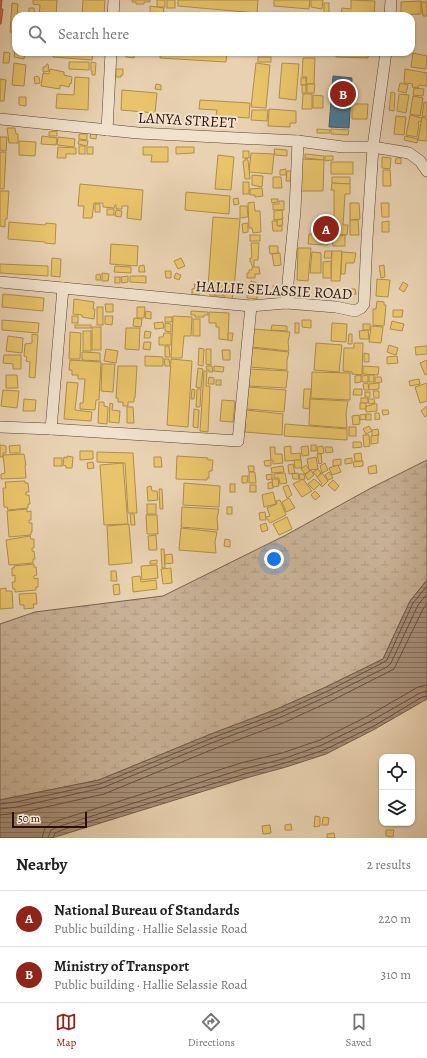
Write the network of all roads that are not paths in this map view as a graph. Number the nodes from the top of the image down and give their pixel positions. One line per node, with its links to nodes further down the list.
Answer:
1 (114, 0): 3 (street)
2 (391, 0): 4 (street)
3 (113, 12)
4 (390, 12)
5 (110, 56): 8 (street)
6 (385, 56): 10 (street, HALLIE SELASSIE ROAD)
7 (0, 119): 8 (street, LANYA STREET)
8 (107, 130): 9 (street, LANYA STREET)
9 (298, 140): 10 (street, LANYA STREET); 16 (street)
10 (373, 147): 11 (street, LANYA STREET); 16 (street, HALLIE SELASSIE ROAD)
11 (414, 155): 12 (street, LANYA STREET); 13 (street)
12 (427, 158)
13 (427, 171)
14 (0, 282): 15 (street, HALLIE SELASSIE ROAD)
15 (63, 288): 17 (street, HALLIE SELASSIE ROAD); 19 (street)
16 (286, 303): 17 (street, HALLIE SELASSIE ROAD)
17 (251, 306): 19 (street)
18 (0, 427): 19 (street)
19 (51, 429)

